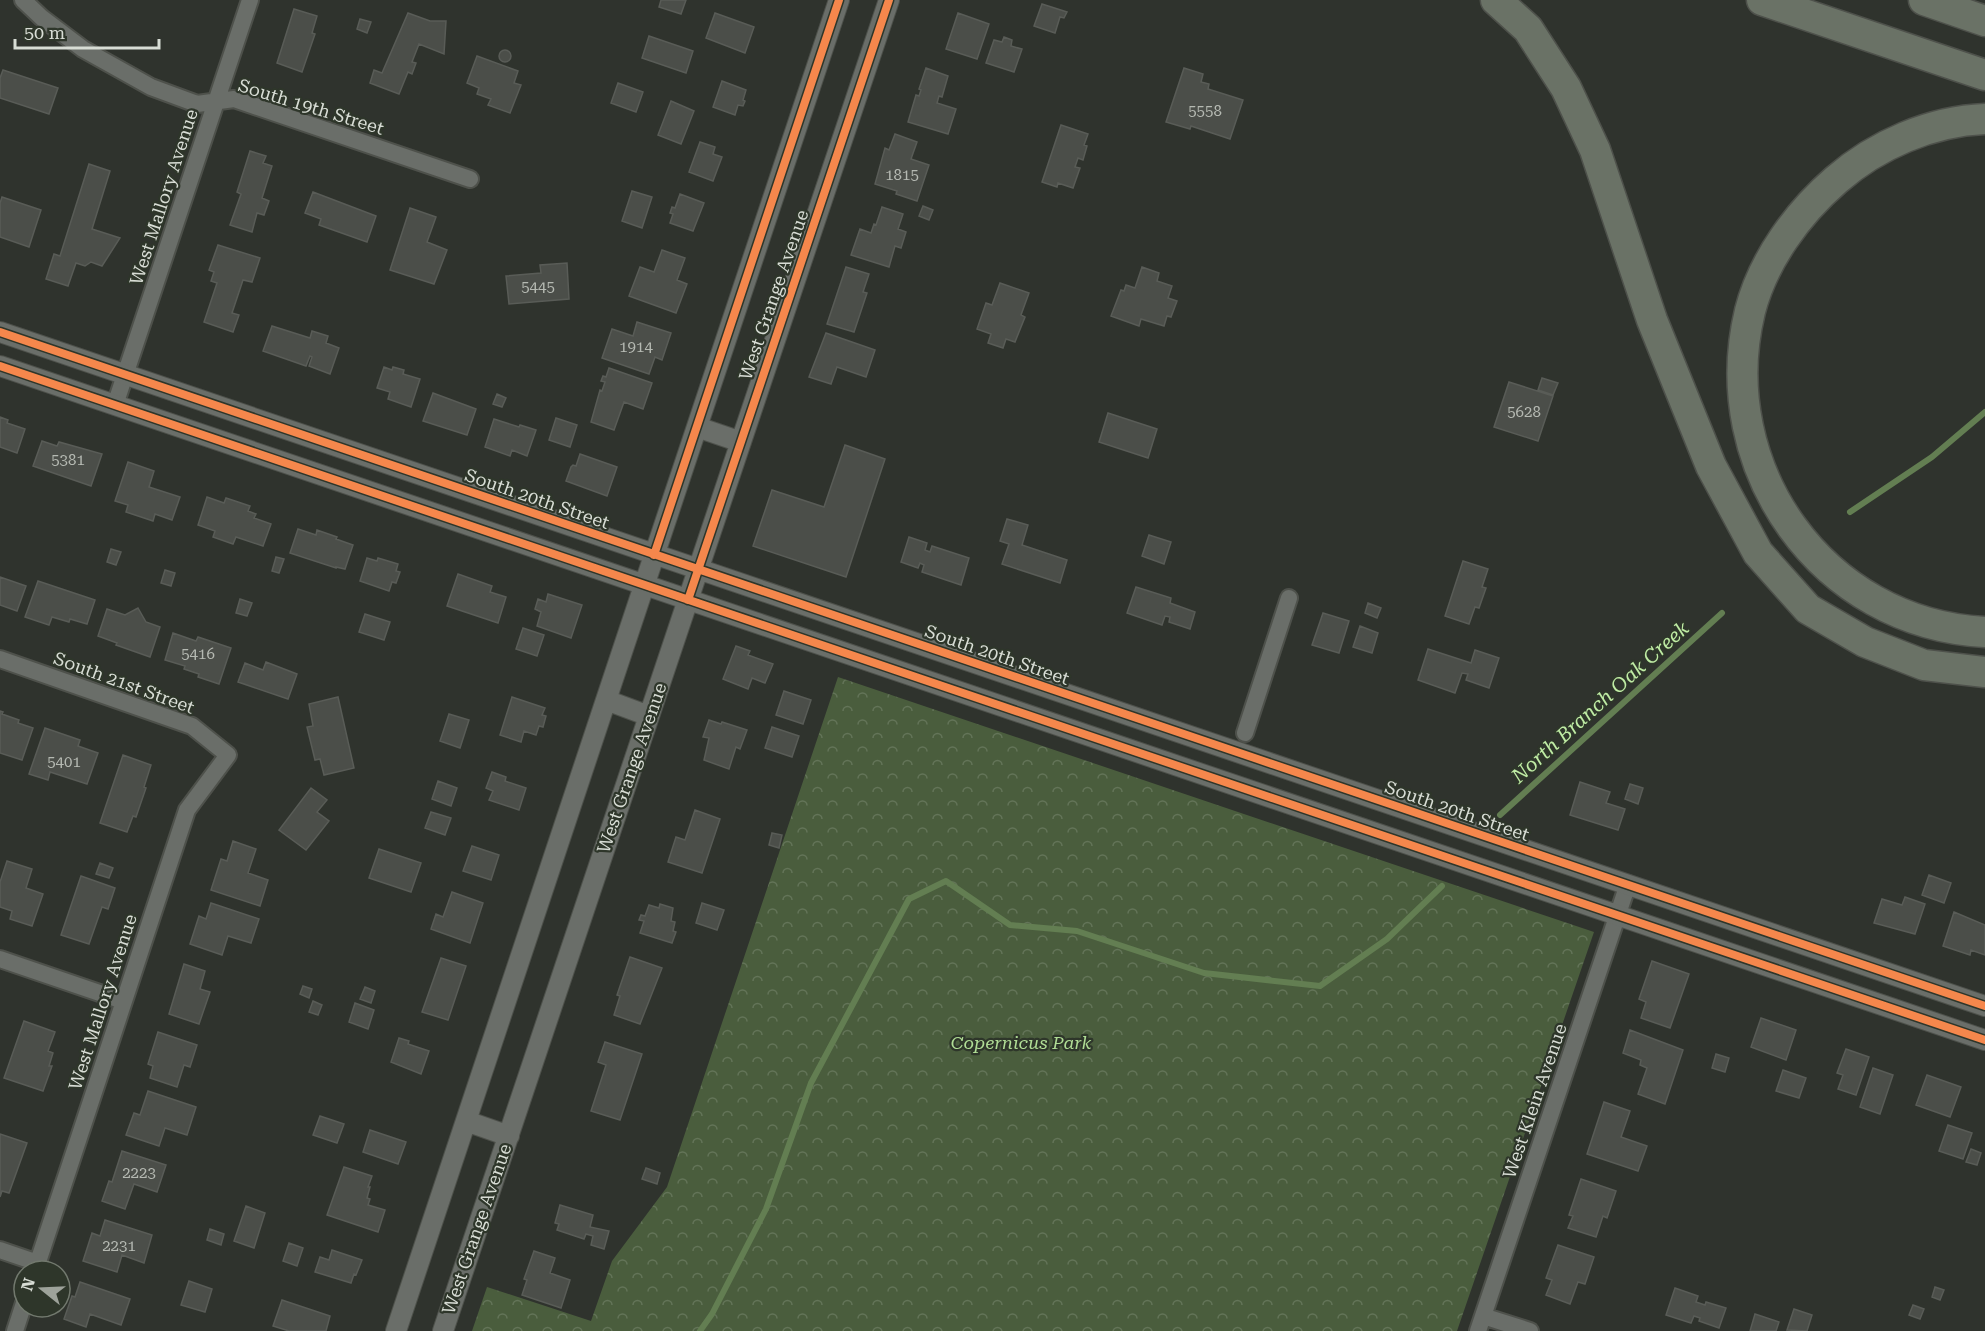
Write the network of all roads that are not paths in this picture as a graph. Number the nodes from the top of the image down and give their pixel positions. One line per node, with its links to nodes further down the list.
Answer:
1 (23, 0): 10 (street, South 19th Street)
2 (250, 0): 10 (street, West Mallory Avenue)
3 (839, 0): 17 (street, West Grange Avenue)
4 (889, 0): 18 (street, West Grange Avenue)
5 (1496, 0): 26 (highway)
6 (1762, 0): 9 (highway)
7 (1924, 0): 8 (highway)
8 (1985, 21)
9 (1985, 75)
10 (216, 101): 12 (street, South 19th Street); 15 (street, West Mallory Avenue)
11 (1985, 119): 24 (highway)
12 (470, 179)
13 (0, 332): 15 (street, South 20th Street)
14 (0, 366): 16 (street)
15 (125, 375): 16 (street, West Mallory Avenue); 19 (street, South 20th Street)
16 (115, 405): 21 (street)
17 (697, 426): 18 (street); 19 (street, West Grange Avenue)
18 (741, 442): 20 (street, West Grange Avenue)
19 (654, 555): 20 (street, South 20th Street); 21 (street, West Grange Avenue)
20 (698, 570): 23 (street, West Grange Avenue); 31 (street, South 20th Street)
21 (644, 586): 23 (street); 27 (street, West Grange Avenue)
22 (1289, 598): 29 (street)
23 (688, 600): 28 (street, West Grange Avenue); 32 (street)
24 (1985, 632)
25 (0, 659): 30 (street, South 21st Street)
26 (1985, 672)
27 (606, 700): 28 (street); 37 (street, West Grange Avenue)
28 (649, 716): 38 (street, West Grange Avenue)
29 (1245, 733)
30 (228, 755): 34 (street, West Mallory Avenue)
31 (1628, 884): 32 (street, West Klein Avenue); 35 (street, South 20th Street)
32 (1618, 916): 36 (street); 42 (street, West Klein Avenue)
33 (0, 959): 34 (street)
34 (123, 1001): 41 (street, West Mallory Avenue)
35 (1985, 1006)
36 (1985, 1040)
37 (466, 1120): 38 (street); 43 (street, West Grange Avenue)
38 (509, 1136): 44 (street, West Grange Avenue)
39 (0, 1250): 40 (street)
40 (19, 1259)
41 (39, 1259)
42 (1481, 1323): 45 (street)
43 (396, 1331)
44 (443, 1331)
45 (1530, 1331)

